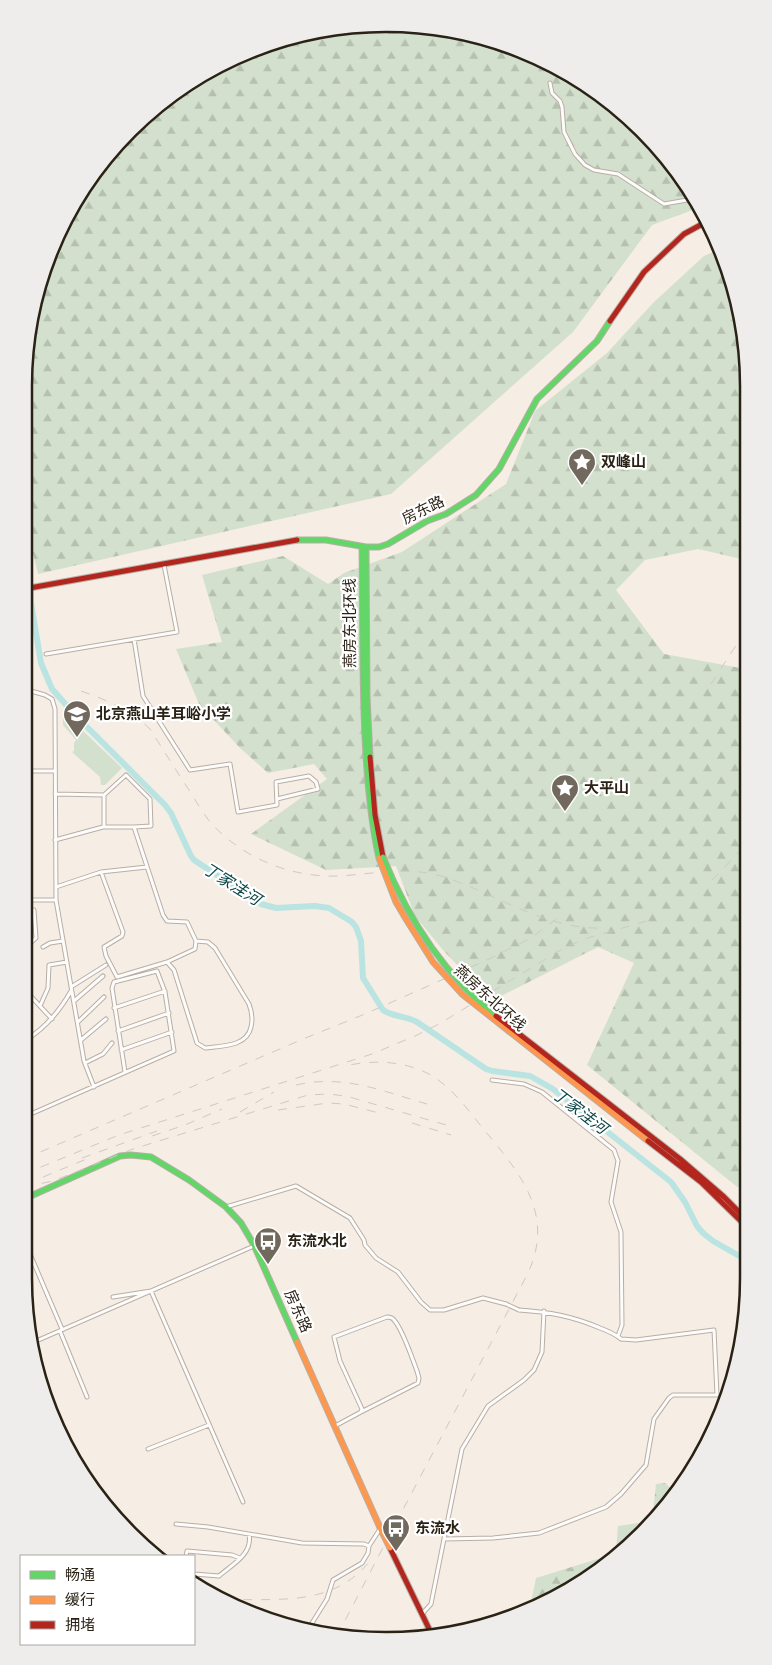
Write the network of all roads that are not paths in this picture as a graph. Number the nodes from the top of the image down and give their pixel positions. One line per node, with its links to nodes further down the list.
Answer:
1 (550, 83): 2 (street)
2 (686, 200)
3 (700, 225): 4 (main road, 房东路)
4 (364, 547): 5 (main road, 房东路); 18 (main road, 燕房东北环线)
5 (164, 565): 6 (main road, 房东路); 7 (street)
6 (32, 588)
7 (134, 639): 8 (street); 14 (street)
8 (46, 654)
9 (32, 691): 11 (street)
10 (32, 771): 11 (street)
11 (55, 771): 12 (street)
12 (55, 794): 13 (street); 17 (street)
13 (104, 795): 15 (street); 16 (street)
14 (277, 799): 14 (street)
15 (104, 827): 16 (street); 17 (street)
16 (134, 827): 19 (street)
17 (56, 840): 21 (street)
18 (381, 858): 57 (main road, 燕房东北环线, bridge); 58 (main road, 燕房东北环线, bridge)
19 (147, 867): 20 (street); 27 (street)
20 (101, 872): 21 (street); 30 (street)
21 (56, 887): 23 (street)
22 (32, 900): 23 (street)
23 (56, 900): 25 (street)
24 (32, 910): 26 (street)
25 (63, 941): 28 (street); 29 (street)
26 (32, 942)
27 (196, 942): 30 (street); 30 (street)
28 (43, 947)
29 (67, 962): 33 (street); 38 (street)
30 (167, 962)
31 (106, 965): 33 (street)
32 (102, 976): 37 (street)
33 (71, 989): 37 (street); 41 (street)
34 (165, 991): 39 (street); 39 (street); 40 (street)
35 (104, 997): 43 (street)
36 (33, 999): 38 (street)
37 (74, 1001): 43 (street)
38 (40, 1006): 41 (street)
39 (114, 1008): 44 (street)
40 (169, 1013): 44 (street); 45 (street)
41 (52, 1019): 46 (street)
42 (106, 1019): 47 (street)
43 (78, 1022): 47 (street)
44 (118, 1031): 49 (street)
45 (172, 1032): 49 (street); 51 (street)
46 (32, 1036)
47 (81, 1040): 50 (street)
48 (112, 1043): 50 (street)
49 (120, 1050): 51 (street)
50 (85, 1063): 53 (street)
51 (125, 1072): 53 (street)
52 (492, 1080): 65 (street)
53 (94, 1087): 54 (street)
54 (32, 1114)
55 (32, 1195): 56 (main road, 房东路)
56 (226, 1207): 59 (main road, 房东路); 63 (street, bridge)
57 (740, 1213)
58 (740, 1220)
59 (254, 1245): 61 (street); 70 (main road, 房东路)
60 (32, 1259): 64 (street)
61 (151, 1291): 62 (street); 64 (street); 69 (street)
62 (113, 1297)
63 (544, 1312): 65 (street); 76 (street)
64 (60, 1330): 66 (street); 67 (street)
65 (618, 1336): 76 (street)
66 (38, 1340)
67 (87, 1397)
68 (361, 1412): 68 (street); 70 (street)
69 (210, 1425): 71 (street); 72 (street)
70 (335, 1426): 74 (main road, 房东路)
71 (148, 1449)
72 (243, 1502)
73 (176, 1524): 75 (street)
74 (381, 1531): 77 (street); 81 (main road, 房东路, bridge)
75 (249, 1534): 77 (street); 79 (street)
76 (444, 1539): 81 (street)
77 (369, 1546): 82 (street)
78 (186, 1555): 79 (street)
79 (240, 1558): 80 (street)
80 (195, 1574)
81 (422, 1614): 83 (main road, 房东路)
82 (311, 1624)
83 (429, 1629)

